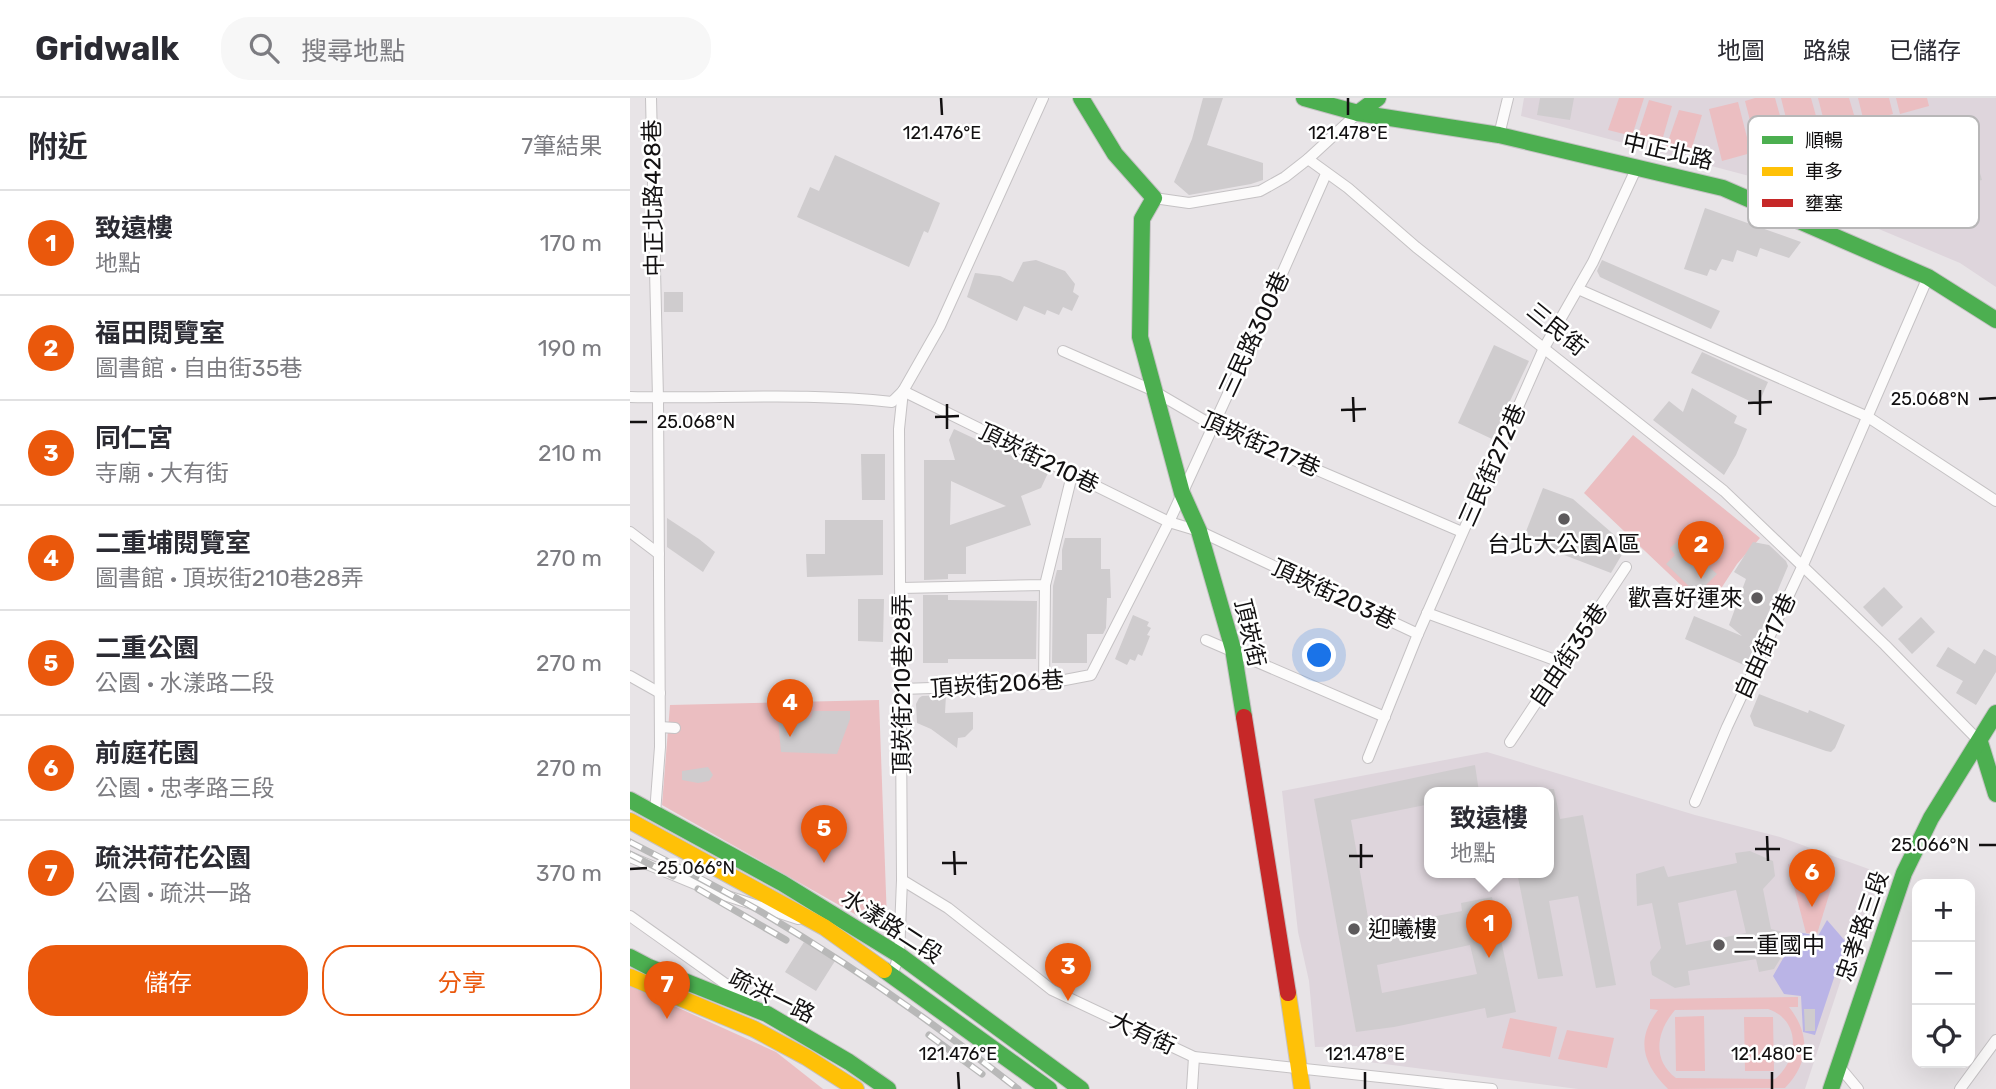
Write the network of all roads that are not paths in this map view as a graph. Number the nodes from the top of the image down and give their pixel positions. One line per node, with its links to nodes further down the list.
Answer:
1 (651, 98): 23 (street, 中正北路428巷)
2 (1043, 98): 21 (street)
3 (1081, 98): 12 (street)
4 (1304, 98): 7 (street, 中正北路)
5 (1378, 98): 7 (street)
6 (1508, 98): 8 (street)
7 (1358, 113): 8 (street, 中正北路); 9 (street)
8 (1499, 135): 10 (street, 中正北路)
9 (1308, 159): 11 (street, 三民街); 12 (street)
10 (1637, 167): 13 (street, 中正北路); 16 (street, 三民街272巷)
11 (1326, 173): 18 (street, 三民街); 25 (street, 三民路300巷)
12 (1154, 198): 20 (street, 頂崁街)
13 (1748, 199)
14 (1815, 228): 15 (street, 中正北路)
15 (1928, 277): 17 (street, 中正北路); 24 (street, 自由街17巷)
16 (1578, 289): 18 (street, 三民街272巷); 24 (street)
17 (1996, 320)
18 (1544, 348): 32 (street, 三民街272巷); 34 (street, 三民街)
19 (1063, 351): 20 (street, 頂崁街217巷)
20 (1152, 390): 25 (street, 頂崁街217巷); 27 (street, 頂崁街)
21 (903, 391): 23 (street); 26 (street, 頂崁街210巷); 38 (street, 頂崁街210巷28弄)
22 (630, 397): 23 (street)
23 (658, 398): 33 (street, 中正北路428巷)
24 (1868, 417): 28 (street); 34 (street, 自由街17巷)
25 (1212, 425): 27 (street, 三民路300巷); 32 (street, 頂崁街217巷)
26 (1072, 475): 29 (street, 頂崁街210巷); 37 (street)
27 (1182, 493): 29 (street, 三民路300巷); 30 (street, 頂崁街)
28 (1996, 501)
29 (1169, 522): 30 (street, 頂崁街210巷); 45 (street, 三民路300巷)
30 (1199, 531): 40 (street, 頂崁街203巷); 42 (street, 頂崁街)
31 (630, 532): 33 (street)
32 (1462, 532): 36 (street, 三民街272巷)
33 (659, 554): 48 (street, 中正北路428巷)
34 (1803, 565): 54 (street, 三民街); 59 (street, 自由街17巷)
35 (1626, 567): 43 (street, 自由街35巷)
36 (1440, 583): 39 (street, 頂崁街203巷)
37 (1045, 585): 38 (street); 46 (street)
38 (901, 588): 47 (street, 頂崁街210巷28弄)
39 (1427, 613): 40 (street, 頂崁街203巷); 43 (street)
40 (1418, 634): 50 (street)
41 (1206, 639): 42 (street)
42 (1233, 650): 50 (street); 74 (street, 頂崁街)
43 (1563, 663): 53 (street, 自由街35巷)
44 (630, 676): 48 (street)
45 (1091, 676): 46 (street, 頂崁街206巷)
46 (1044, 684): 47 (street, 頂崁街206巷)
47 (902, 690): 63 (street, 頂崁街210巷28弄)
48 (660, 694): 51 (street, 中正北路428巷)
49 (1996, 713): 54 (street, 忠孝路三段)
50 (1385, 717): 55 (street)
51 (660, 727): 52 (street); 60 (street, 中正北路428巷)
52 (676, 728)
53 (1510, 742)
54 (1980, 742): 56 (street, 三民街); 57 (street, 三民街); 73 (street, 忠孝路三段)
55 (1368, 758)
56 (1996, 765)
57 (1996, 794)
58 (630, 800): 60 (street, 水漾路二段)
59 (1695, 802)
60 (655, 813): 66 (street, 水漾路二段)
61 (630, 821): 65 (street, 水漾路二段)
62 (630, 857): 65 (street)
63 (902, 880): 66 (street, 頂崁街210巷28弄); 72 (street, 大有街)
64 (630, 916): 70 (street)
65 (824, 927): 68 (street, 水漾路二段)
66 (900, 956): 68 (street, 頂崁街210巷28弄); 78 (street, 水漾路二段)
67 (630, 957): 70 (street, 疏洪一路)
68 (892, 976): 77 (street, 水漾路二段)
69 (630, 977): 75 (street, 疏洪一路)
70 (767, 1014): 76 (street, 疏洪一路)
71 (1996, 1040): 84 (street)
72 (1194, 1057): 74 (street, 大有街); 79 (street)
73 (1838, 1065): 82 (street, 忠孝路三段); 83 (street)
74 (1299, 1068): 80 (street, 頂崁街); 81 (street, 大有街)
75 (856, 1089)
76 (888, 1089)
77 (1049, 1089)
78 (1081, 1089)
79 (1192, 1089)
80 (1303, 1089)
81 (1492, 1089)
82 (1831, 1089)
83 (1858, 1089)
84 (1959, 1089)

